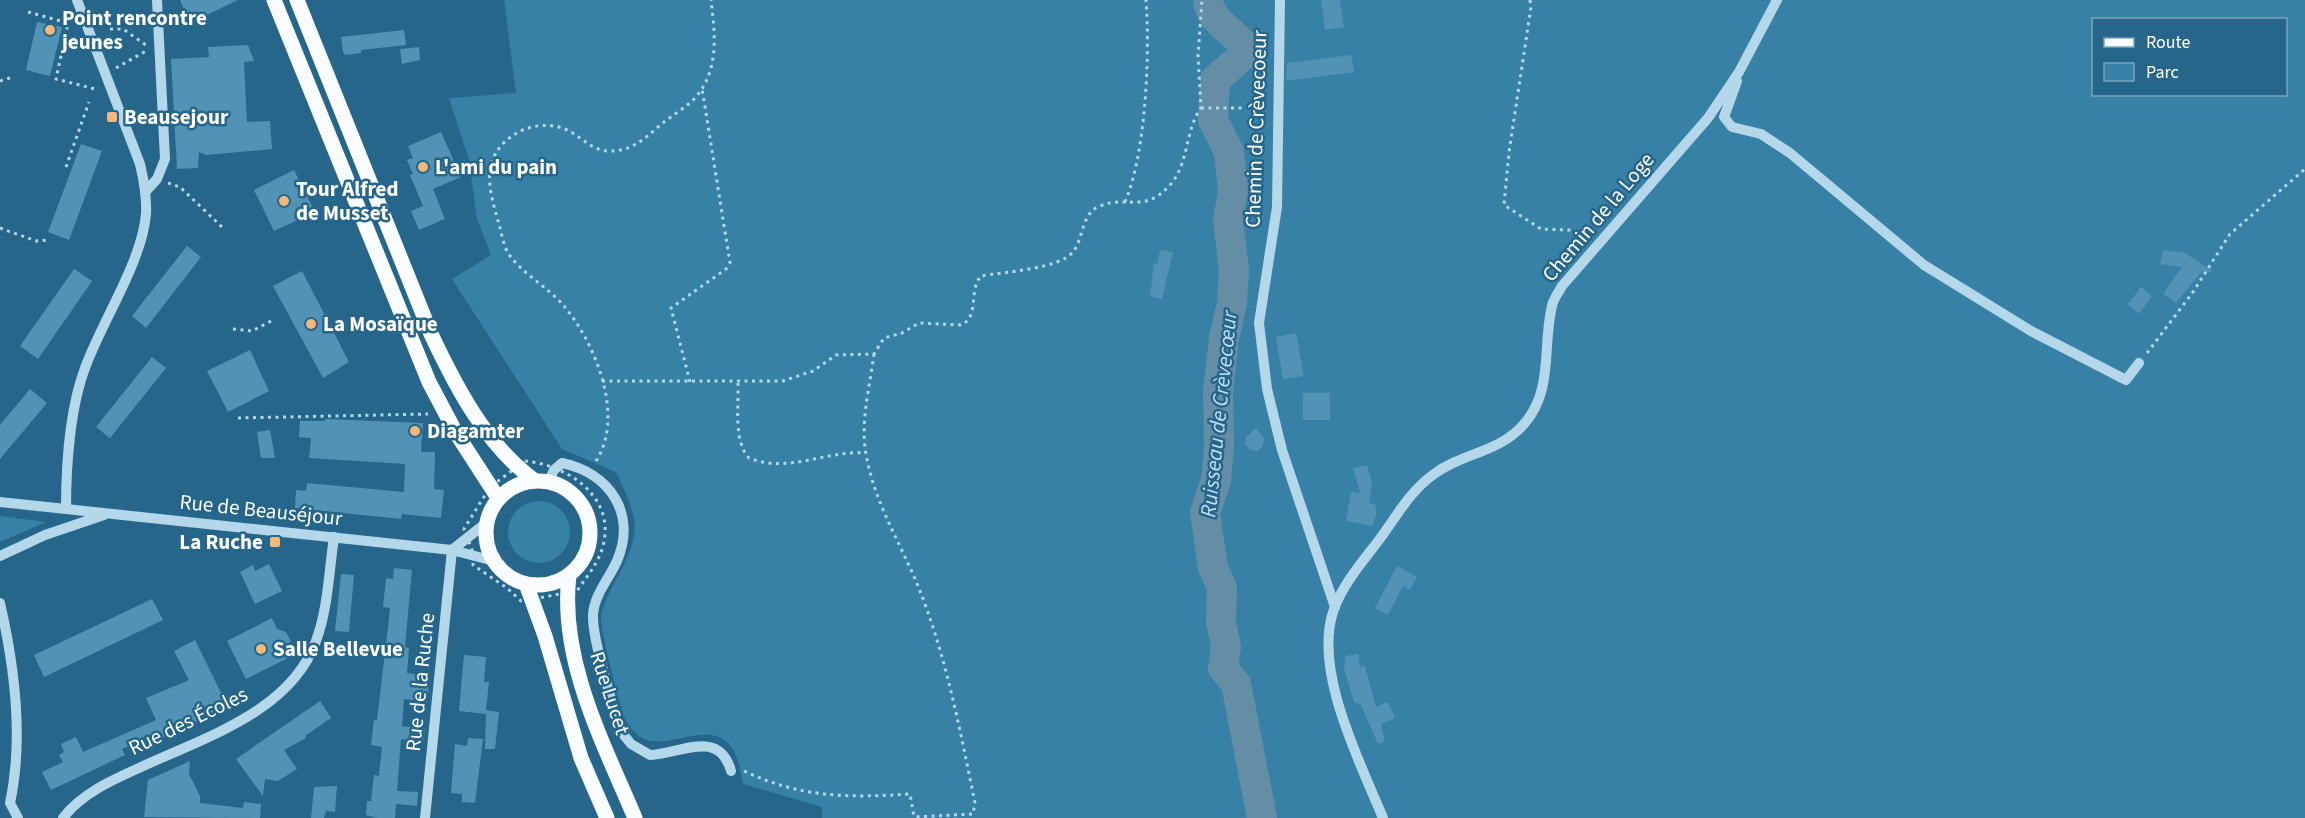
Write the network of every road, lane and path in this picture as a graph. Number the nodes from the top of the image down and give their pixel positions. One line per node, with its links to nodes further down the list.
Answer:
1 (76, 0): 13 (street)
2 (157, 0): 24 (street)
3 (274, 0): 38 (main road)
4 (297, 0): 41 (main road)
5 (711, 0): 17 (path)
6 (1146, 0): 26 (path)
7 (1202, 0): 20 (path)
8 (1280, 0): 21 (street, Chemin de Crèvecoeur)
9 (1530, 0): 29 (path)
10 (1777, 0): 14 (street, Chemin de la Loge)
11 (28, 12): 18 (path)
12 (110, 29): 13 (path)
13 (106, 72): 25 (street)
14 (1739, 72): 29 (street, Chemin de la Loge); 34 (street)
15 (13, 77): 16 (path)
16 (0, 81)
17 (702, 88): 35 (path); 36 (path)
18 (95, 89)
19 (89, 102): 22 (path)
20 (1202, 108): 21 (path); 26 (path)
21 (1276, 108): 60 (street, Chemin de Crèvecoeur)
22 (66, 167)
23 (2305, 169): 34 (path)
24 (157, 179): 25 (street); 27 (path)
25 (146, 191): 46 (street)
26 (1125, 202): 33 (path)
27 (222, 226)
28 (0, 228): 30 (path)
29 (1604, 237): 60 (street, Chemin de la Loge)
30 (48, 240)
31 (275, 318): 32 (path)
32 (233, 329)
33 (874, 354): 37 (path); 40 (path)
34 (2139, 363)
35 (602, 381): 36 (path); 42 (path)
36 (690, 382): 37 (path)
37 (738, 383): 40 (path)
38 (445, 412): 39 (path); 44 (main road)
39 (238, 418)
40 (865, 453): 63 (path)
41 (517, 467): 43 (main road); 43 (path); 44 (path)
42 (589, 472): 43 (street); 61 (street)
43 (547, 476): 44 (main road); 55 (main road); 57 (path)
44 (494, 492): 48 (main road); 50 (path)
45 (0, 502): 46 (street, Rue de Beauséjour)
46 (66, 509): 47 (street, Rue de Beauséjour)
47 (108, 514): 49 (street, Rue de Beauséjour); 53 (street)
48 (486, 523): 50 (street); 54 (main road)
49 (334, 537): 51 (street, Rue de Beauséjour); 65 (street, Rue des Écoles)
50 (467, 537): 51 (street); 52 (path)
51 (452, 550): 52 (street, Rue de Beauséjour); 66 (street, Rue de la Ruche)
52 (474, 555): 54 (street, Rue de Beauséjour); 58 (path)
53 (0, 556)
54 (494, 561): 56 (main road)
55 (569, 575): 56 (main road); 57 (main road, Rue Lucet)
56 (526, 584): 58 (main road)
57 (567, 594): 58 (path); 68 (main road, Rue Lucet)
58 (532, 600): 67 (main road)
59 (0, 603): 64 (street)
60 (1335, 607): 69 (street, Chemin de la Loge)
61 (729, 766): 62 (path)
62 (914, 817): 63 (path)
63 (945, 817)
64 (18, 818)
65 (63, 818)
66 (425, 818)
67 (607, 818)
68 (635, 818)
69 (1383, 818)

